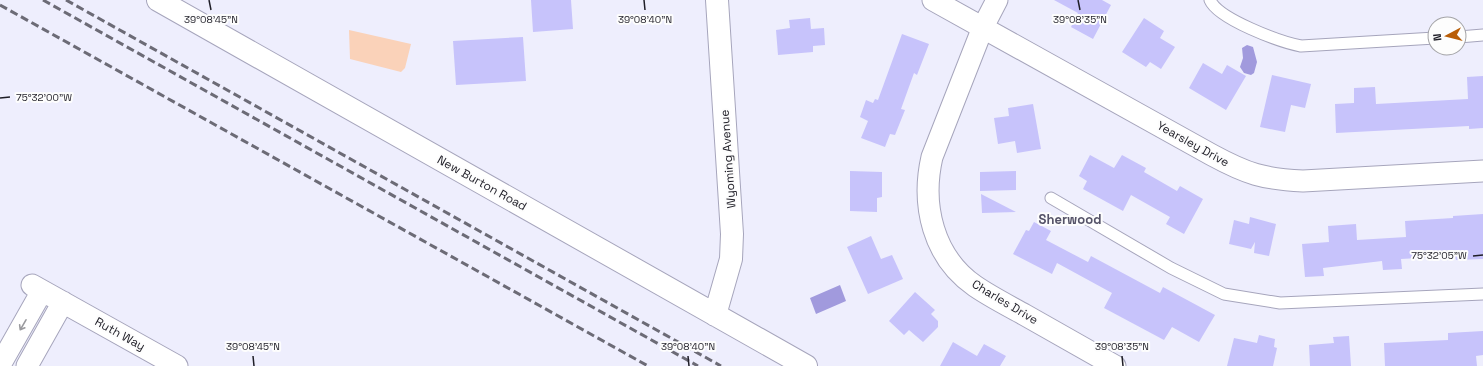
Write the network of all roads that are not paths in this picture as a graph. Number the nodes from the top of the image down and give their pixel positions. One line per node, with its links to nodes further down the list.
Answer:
1 (158, 0): 14 (street, New Burton Road)
2 (717, 0): 14 (street, Wyoming Avenue)
3 (933, 0): 6 (street, Yearsley Drive)
4 (997, 0): 6 (street, Charles Drive)
5 (1210, 0): 9 (lane)
6 (983, 27): 10 (street, Yearsley Drive); 19 (street, Charles Drive)
7 (1483, 35): 8 (lane)
8 (1467, 36)
9 (1427, 38)
10 (1483, 172)
11 (1051, 198): 12 (lane)
12 (1483, 294)
13 (62, 302): 15 (street, Ruth Way, one-way to 15); 16 (street); 17 (street, Ruth Way)
14 (714, 315): 18 (street, New Burton Road)
15 (0, 365)
16 (27, 366)
17 (177, 366)
18 (806, 366)
19 (1115, 366)

